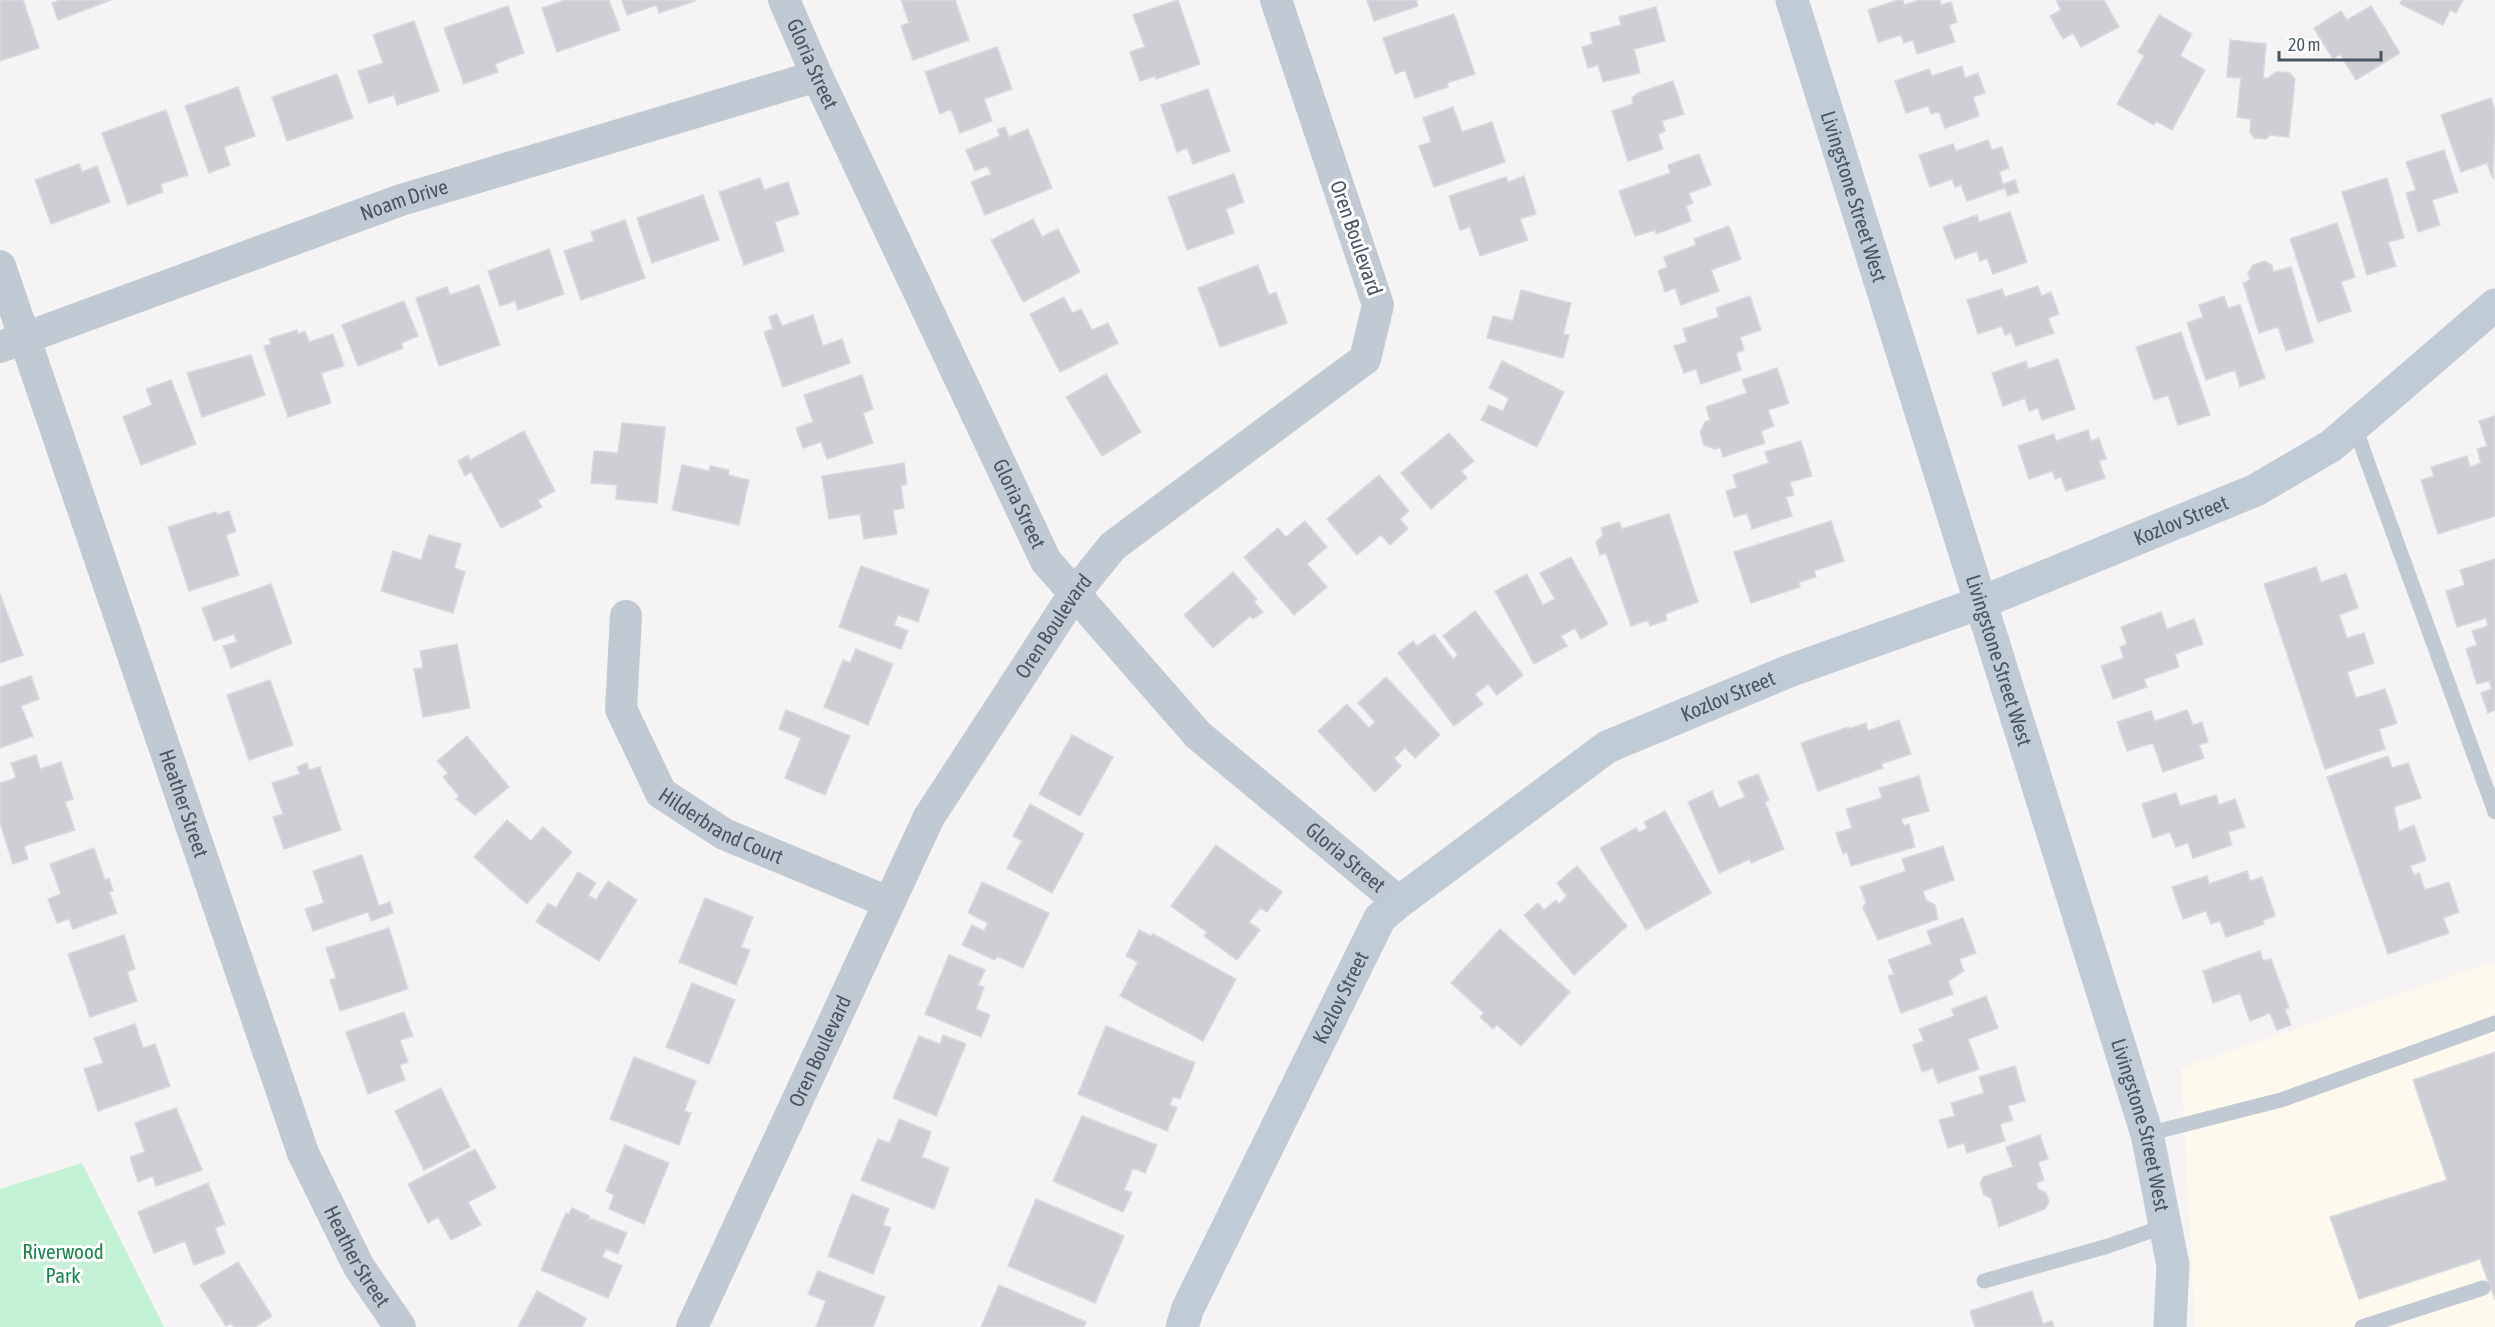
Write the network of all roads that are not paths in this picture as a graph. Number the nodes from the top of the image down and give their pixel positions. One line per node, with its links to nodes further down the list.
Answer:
1 (784, 0): 4 (street, Gloria Street)
2 (1276, 0): 9 (street, Oren Boulevard)
3 (1792, 0): 10 (street, Livingstone Street West)
4 (816, 76): 7 (street, Noam Drive); 9 (street, Gloria Street)
5 (0, 267): 7 (street, Heather Street)
6 (2495, 305): 8 (street, Kozlov Street)
7 (12, 343): 22 (street, Heather Street)
8 (2354, 425): 10 (street, Kozlov Street); 13 (lane)
9 (1074, 594): 15 (street, Oren Boulevard); 16 (street, Gloria Street)
10 (1980, 603): 16 (street, Kozlov Street); 18 (street, Livingstone Street West)
11 (626, 616): 15 (street, Hilderbrand Court)
12 (2495, 765): 13 (lane)
13 (2479, 769): 14 (lane)
14 (2495, 812)
15 (888, 902): 23 (street, Oren Boulevard)
16 (1400, 902): 24 (street, Kozlov Street)
17 (2495, 1023): 18 (lane)
18 (2147, 1134): 19 (street, Livingstone Street West)
19 (2165, 1226): 20 (lane); 25 (street, Livingstone Street West)
20 (1984, 1281)
21 (2483, 1288): 26 (lane)
22 (400, 1327)
23 (692, 1327)
24 (1182, 1327)
25 (2170, 1327)
26 (2362, 1327)

